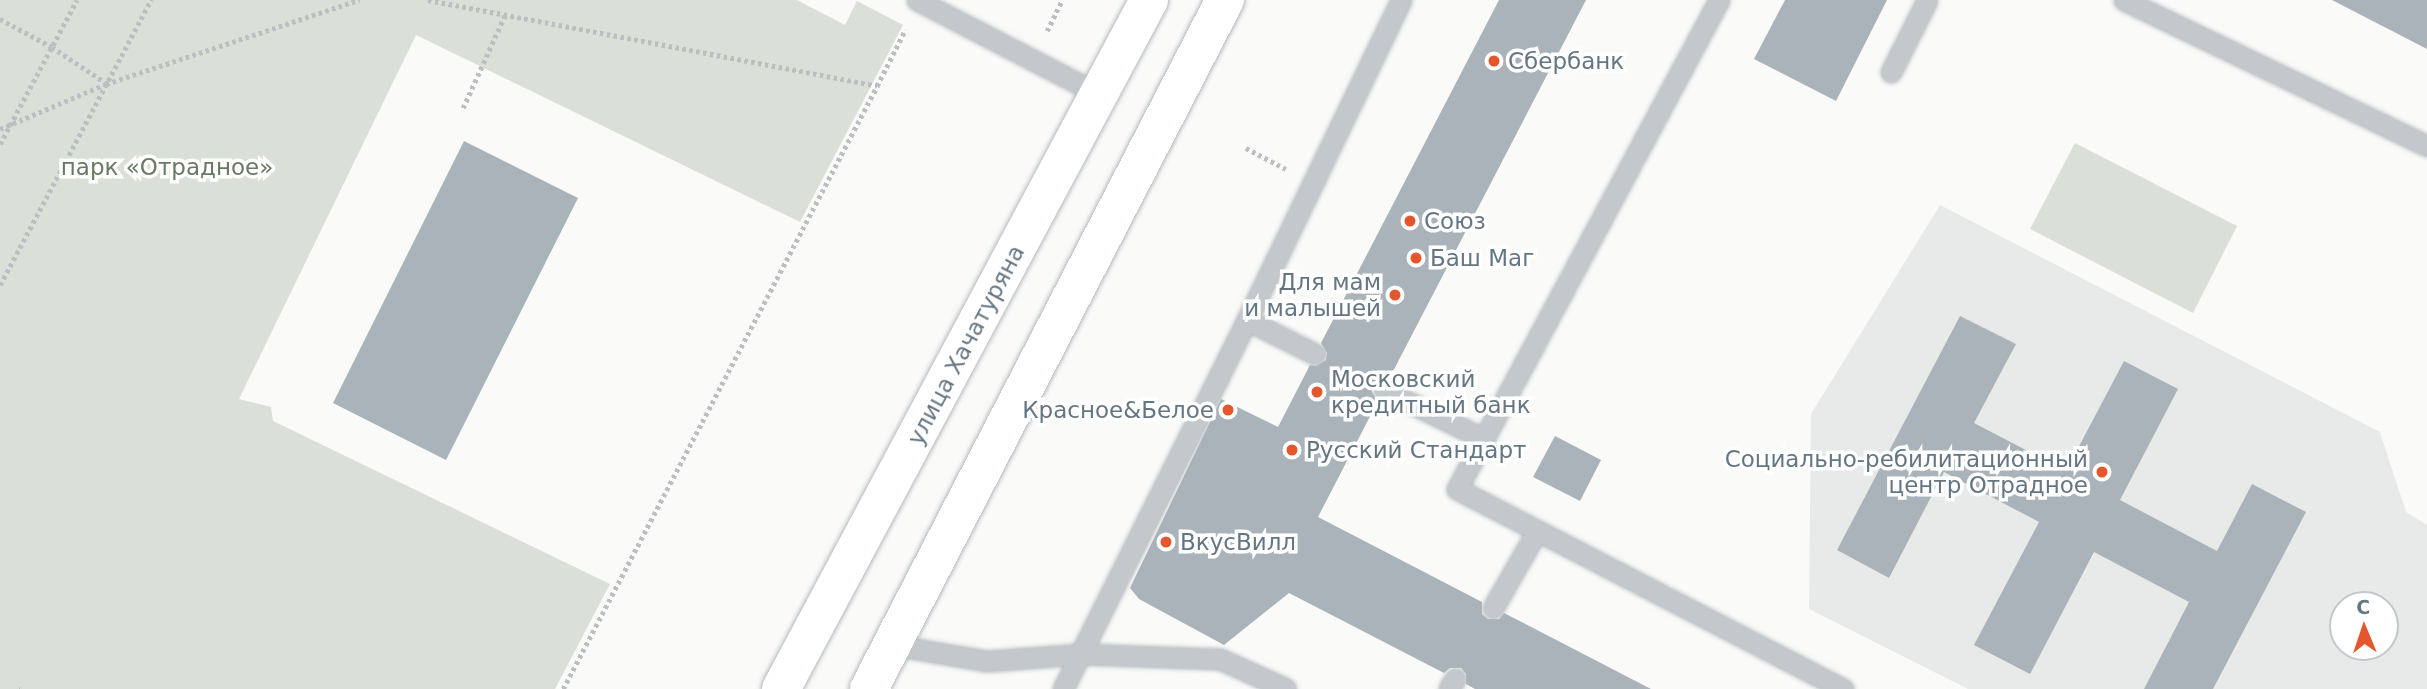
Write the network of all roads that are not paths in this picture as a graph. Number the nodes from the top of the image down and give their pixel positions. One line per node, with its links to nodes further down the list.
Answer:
1 (1149, 0): 9 (main road, улица Хачатуряна)
2 (1225, 0): 17 (main road)
3 (1401, 0): 11 (lane)
4 (1719, 0): 14 (lane)
5 (1927, 0): 8 (lane)
6 (2124, 0): 10 (lane)
7 (918, 1): 9 (lane)
8 (1891, 72)
9 (1100, 95): 19 (main road, улица Хачатуряна)
10 (2427, 146)
11 (1247, 320): 12 (lane); 18 (lane)
12 (1315, 354)
13 (1384, 390): 14 (lane)
14 (1484, 439): 15 (lane)
15 (1537, 531): 16 (lane); 23 (lane)
16 (1493, 608)
17 (892, 645): 18 (lane); 20 (main road)
18 (1081, 654): 21 (lane); 22 (lane)
19 (780, 689)
20 (869, 689)
21 (1063, 689)
22 (1286, 689)
23 (1843, 689)

